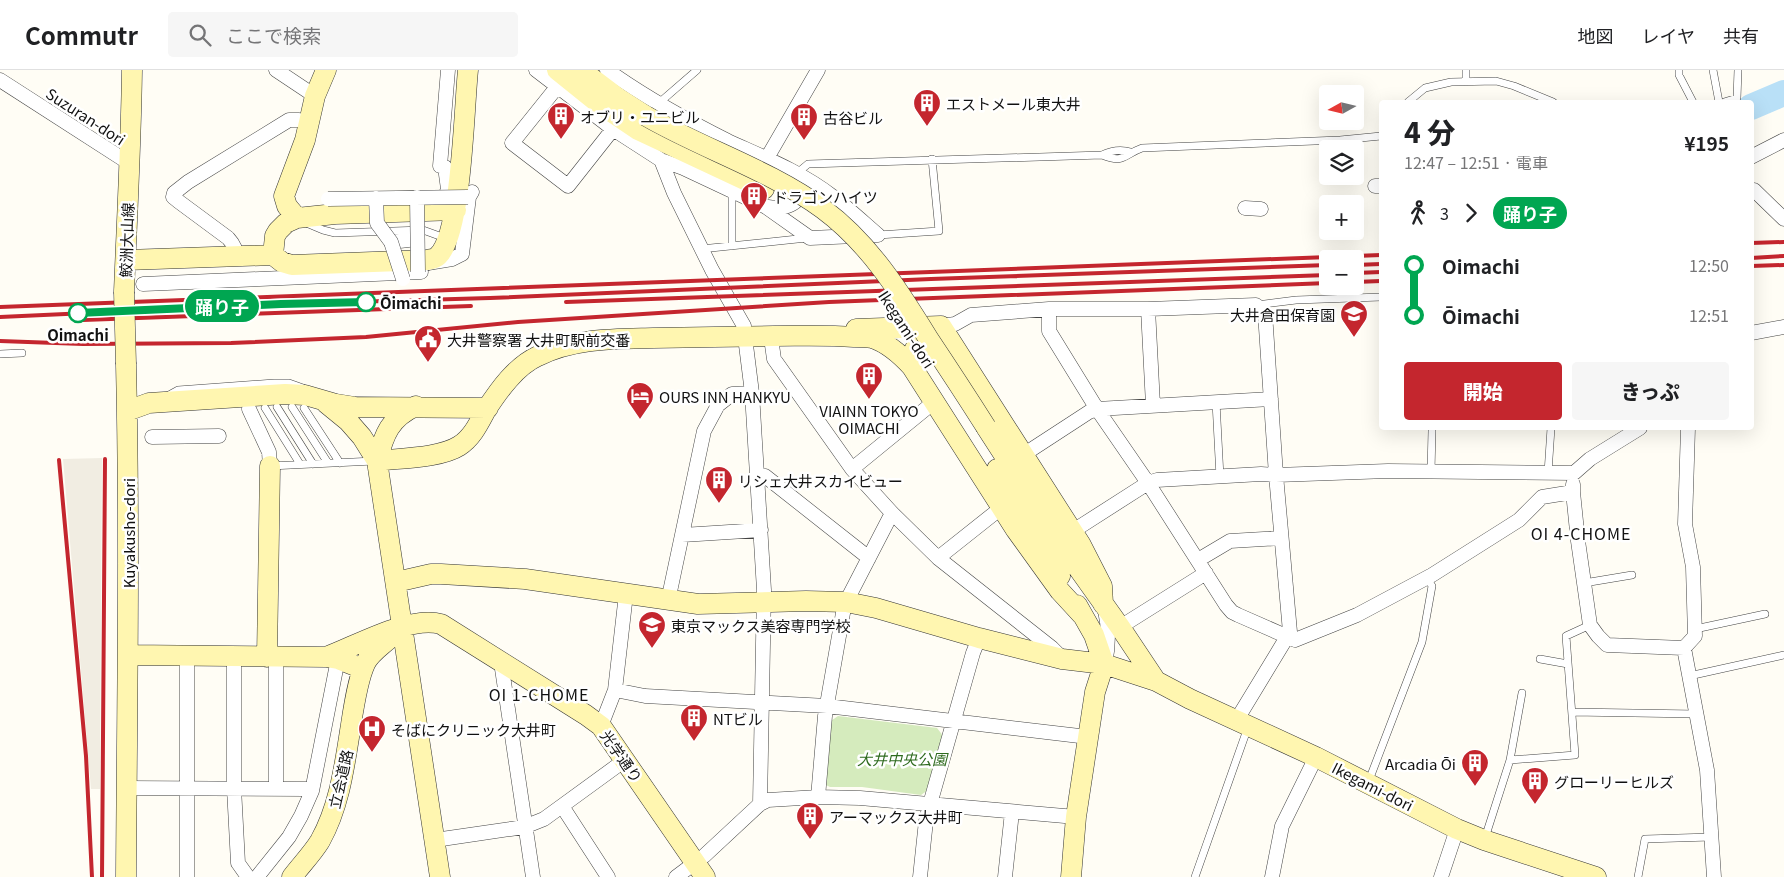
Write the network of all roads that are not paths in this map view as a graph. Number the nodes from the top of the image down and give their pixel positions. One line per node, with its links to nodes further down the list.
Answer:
1 (132, 70): 33 (street, 鮫洲大山線)
2 (276, 70): 18 (street)
3 (326, 70): 18 (street)
4 (448, 70): 39 (street)
5 (468, 70): 39 (street)
6 (536, 70): 15 (street)
7 (581, 70): 24 (street, Ikegami-dori)
8 (607, 70): 24 (street)
9 (697, 70): 24 (lane)
10 (818, 70): 30 (street)
11 (1466, 70): 17 (lane)
12 (1679, 70): 21 (lane)
13 (1713, 70): 22 (lane)
14 (1738, 70): 23 (lane)
15 (557, 79): 24 (street, Ikegami-dori); 26 (street); 26 (street)
16 (0, 80): 33 (street, Suzuran-dori)
17 (1466, 82): 19 (lane); 20 (lane)
18 (315, 96): 25 (street)
19 (1410, 100)
20 (1548, 100)
21 (1692, 100)
22 (1719, 100)
23 (1730, 100)
24 (647, 116): 30 (street); 83 (street, Ikegami-dori)
25 (309, 122): 44 (street); 54 (street)
26 (613, 129): 32 (street)
27 (1379, 136): 31 (lane)
28 (1784, 140): 29 (street)
29 (1754, 155)
30 (767, 158): 34 (street)
31 (932, 158): 34 (lane); 46 (lane)
32 (660, 160): 35 (street); 52 (street)
33 (130, 163): 55 (street, 鮫洲大山線)
34 (796, 174): 41 (street); 46 (street)
35 (732, 192): 41 (street); 51 (lane)
36 (1754, 192): 45 (street)
37 (417, 197): 38 (street, bridge); 39 (street, bridge); 48 (street, bridge)
38 (376, 198): 40 (street, bridge); 50 (street, bridge)
39 (454, 198): 44 (street); 49 (street); 56 (street)
40 (328, 199)
41 (766, 207): 47 (street)
42 (1245, 208): 43 (street)
43 (1261, 209)
44 (297, 218): 49 (lane); 53 (street)
45 (1784, 219)
46 (878, 236): 47 (street)
47 (810, 238): 51 (lane)
48 (417, 239): 50 (street); 56 (street, bridge)
49 (447, 239): 53 (street)
50 (391, 242): 57 (street, bridge)
51 (732, 246): 52 (lane)
52 (702, 249): 64 (street)
53 (274, 255): 54 (street)
54 (239, 256): 55 (street)
55 (126, 260): 82 (street, 鮫洲大山線, bridge)
56 (419, 270): 57 (street)
57 (403, 276): 58 (street)
58 (143, 284)
59 (1379, 297): 60 (lane)
60 (1256, 305): 62 (street); 73 (street)
61 (1049, 309): 62 (street); 66 (street); 81 (street)
62 (1148, 309): 76 (street)
63 (1784, 327): 65 (street)
64 (744, 332): 68 (street); 72 (street); 80 (street)
65 (1754, 332)
66 (946, 334): 67 (street); 71 (street); 91 (street)
67 (829, 335): 68 (street); 71 (street)
68 (776, 336): 98 (street)
69 (22, 353): 70 (lane)
70 (0, 354)
71 (912, 367): 74 (street)
72 (752, 392): 102 (street); 111 (street)
73 (1271, 399): 75 (street); 103 (street)
74 (934, 402): 98 (street); 107 (street)
75 (1216, 402): 76 (street); 104 (lane)
76 (1153, 405): 81 (street)
77 (295, 406): 78 (street); 82 (street); 82 (street); 92 (street); 93 (lane); 94 (lane); 95 (lane); 96 (lane); 97 (street)
78 (416, 406): 79 (street); 92 (street)
79 (453, 407): 80 (street); 90 (street)
80 (488, 408): 90 (street)
81 (1097, 409): 91 (street); 105 (street)
82 (127, 411): 135 (street, Kuyakusho-dori)
83 (981, 430): 125 (street, Ikegami-dori); 127 (street, Ikegami-dori)
84 (1551, 430): 100 (lane)
85 (1637, 430): 101 (street)
86 (1688, 430): 131 (street)
87 (1432, 431): 99 (lane)
88 (219, 436): 89 (street)
89 (152, 437)
90 (460, 446): 92 (street)
91 (1023, 455): 110 (street)
92 (377, 461): 94 (lane); 119 (street)
93 (328, 463): 94 (lane); 96 (lane)
94 (340, 463)
95 (300, 464): 96 (lane); 97 (lane)
96 (313, 464)
97 (270, 466): 139 (street)
98 (852, 469): 108 (street)
99 (1431, 471): 100 (street); 103 (street)
100 (1548, 473): 101 (street)
101 (1574, 473): 106 (street)
102 (757, 475): 109 (street); 113 (street)
103 (1276, 475): 104 (street); 112 (street)
104 (1220, 477): 105 (street)
105 (1148, 483): 110 (street); 115 (street)
106 (1573, 492): 118 (street); 120 (street)
107 (1002, 508): 114 (street); 127 (street)
108 (892, 513): 113 (street); 114 (street)
109 (761, 530): 111 (street); 124 (street)
110 (1072, 531): 125 (street)
111 (682, 535): 122 (street)
112 (1281, 538): 115 (street); 132 (street)
113 (869, 558): 123 (street)
114 (938, 558): 141 (street)
115 (1198, 560): 116 (street)
116 (1206, 573): 130 (street); 132 (street)
117 (1632, 575): 120 (lane)
118 (1427, 578): 132 (street); 163 (lane)
119 (396, 582): 121 (street); 129 (street)
120 (1584, 583): 128 (street)
121 (626, 594): 122 (street); 150 (street)
122 (668, 600): 124 (street)
123 (846, 602): 124 (street); 133 (street); 153 (street)
124 (764, 603): 152 (street)
125 (1104, 604): 130 (street, Ikegami-dori); 144 (street)
126 (1765, 614): 131 (lane)
127 (1083, 616): 144 (street, Ikegami-dori)
128 (1590, 625): 134 (street); 145 (lane)
129 (402, 626): 140 (street, 光学通り); 143 (street, 光学通り); 147 (street); 178 (street)
130 (1120, 627): 146 (street, Ikegami-dori)
131 (1695, 629): 134 (street)
132 (1288, 635): 157 (street)
133 (979, 638): 141 (street); 156 (street)
134 (1684, 648): 148 (street)
135 (128, 655): 136 (street); 164 (street, Kuyakusho-dori)
136 (187, 655): 138 (street); 165 (street)
137 (1784, 655): 148 (lane)
138 (234, 656): 139 (street); 166 (street)
139 (271, 657): 140 (street); 167 (street)
140 (332, 658): 147 (street); 168 (street)
141 (1062, 659): 144 (street)
142 (1540, 659): 145 (lane)
143 (501, 662): 158 (street, 光学通り); 175 (street)
144 (1104, 664): 146 (street); 149 (street, Ikegami-dori); 159 (street)
145 (1568, 664): 154 (lane)
146 (1143, 665): 149 (street, Ikegami-dori)
147 (363, 669): 184 (street, 立会道路)
148 (1689, 676): 155 (street)
149 (1156, 682): 157 (street, Ikegami-dori)
150 (615, 690): 152 (street); 158 (street)
151 (1522, 693): 162 (lane)
152 (761, 703): 153 (street); 170 (street)
153 (826, 706): 156 (street); 169 (street)
154 (1572, 712): 155 (lane); 162 (lane)
155 (1696, 714): 177 (street)
156 (954, 722): 159 (street); 171 (street)
157 (1242, 724): 160 (street, Ikegami-dori); 192 (lane)
158 (601, 726): 161 (street, 光学通り)
159 (1088, 738): 174 (street)
160 (1316, 757): 163 (street, Ikegami-dori); 193 (street)
161 (625, 760): 172 (street); 180 (street, 光学通り)
162 (1510, 760): 179 (lane)
163 (1368, 784): 176 (street, Ikegami-dori)
164 (126, 788): 165 (street); 182 (street)
165 (188, 788): 166 (street); 183 (street)
166 (234, 788): 167 (street); 181 (street)
167 (276, 788): 168 (street)
168 (312, 790): 181 (street)
169 (818, 797): 170 (street); 171 (street)
170 (760, 804): 180 (street)
171 (930, 804): 173 (street); 189 (street)
172 (562, 806): 175 (street); 187 (street)
173 (1012, 812): 174 (street); 190 (street)
174 (1076, 817): 191 (street)
175 (524, 827): 178 (street); 186 (street)
176 (1457, 829): 179 (street, Ikegami-dori); 194 (street)
177 (1712, 836): 196 (lane); 197 (street)
178 (435, 840): 185 (street)
179 (1484, 840): 195 (street, Ikegami-dori)
180 (700, 870): 188 (street)
181 (255, 876)
182 (126, 877)
183 (186, 877)
184 (292, 877)
185 (440, 877)
186 (533, 877)
187 (608, 877)
188 (676, 877)
189 (920, 877)
190 (1005, 877)
191 (1071, 877)
192 (1195, 877)
193 (1272, 877)
194 (1441, 877)
195 (1596, 877)
196 (1638, 877)
197 (1714, 877)

